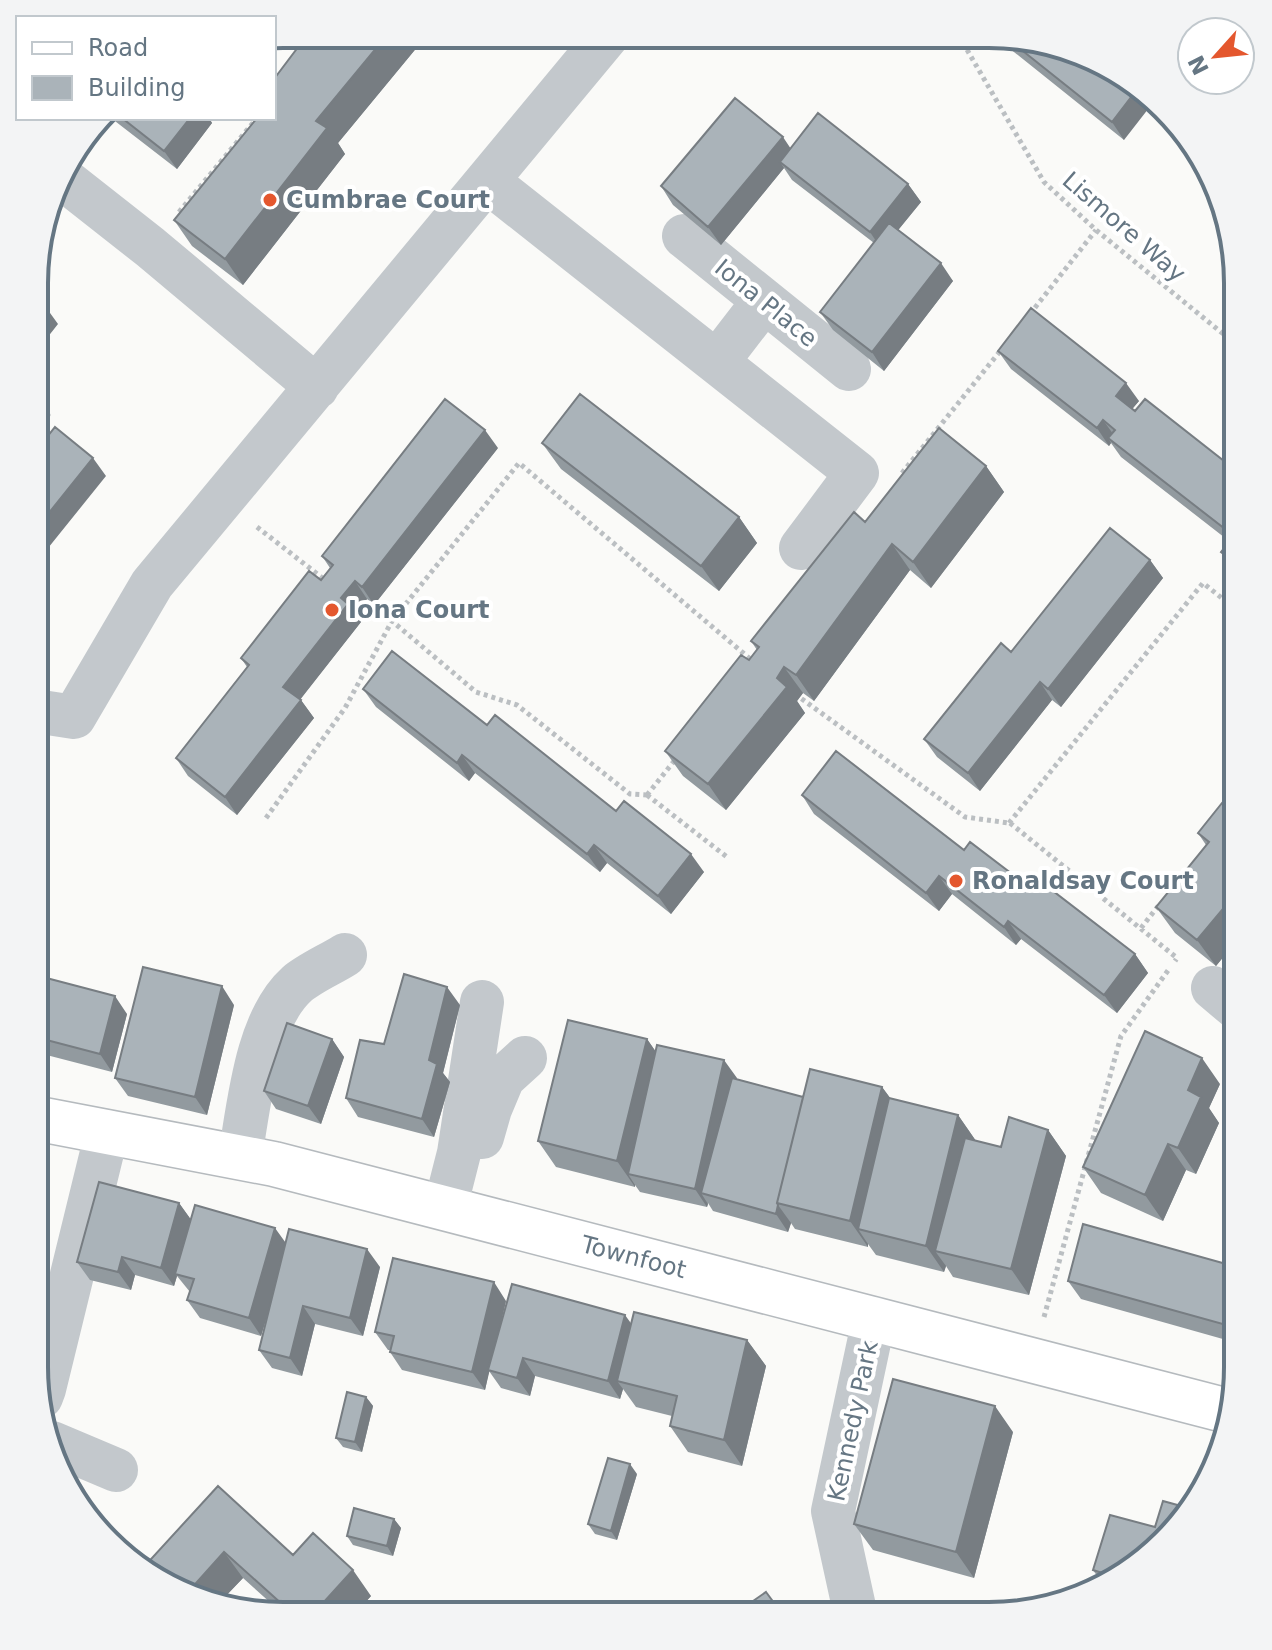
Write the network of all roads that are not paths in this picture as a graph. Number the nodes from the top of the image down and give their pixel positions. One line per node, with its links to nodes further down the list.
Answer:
1 (597, 49): 2 (street)
2 (487, 181): 6 (street); 8 (street)
3 (70, 184): 8 (street)
4 (684, 236): 5 (street, Iona Place)
5 (764, 301): 6 (street); 7 (street, Iona Place)
6 (717, 362): 9 (street)
7 (849, 369)
8 (317, 387): 10 (street)
9 (801, 548)
10 (48, 713)
11 (345, 955): 16 (street)
12 (482, 1002): 17 (street)
13 (525, 1058): 17 (street)
14 (48, 1121): 15 (main road, Townfoot)
15 (107, 1132): 16 (main road, Townfoot); 19 (street)
16 (240, 1157): 17 (main road, Townfoot)
17 (453, 1210): 18 (main road, Townfoot)
18 (874, 1319): 20 (main road, Townfoot); 23 (street, Kennedy Park)
19 (48, 1371)
20 (1220, 1409)
21 (63, 1448): 22 (street)
22 (116, 1470)
23 (853, 1601)

